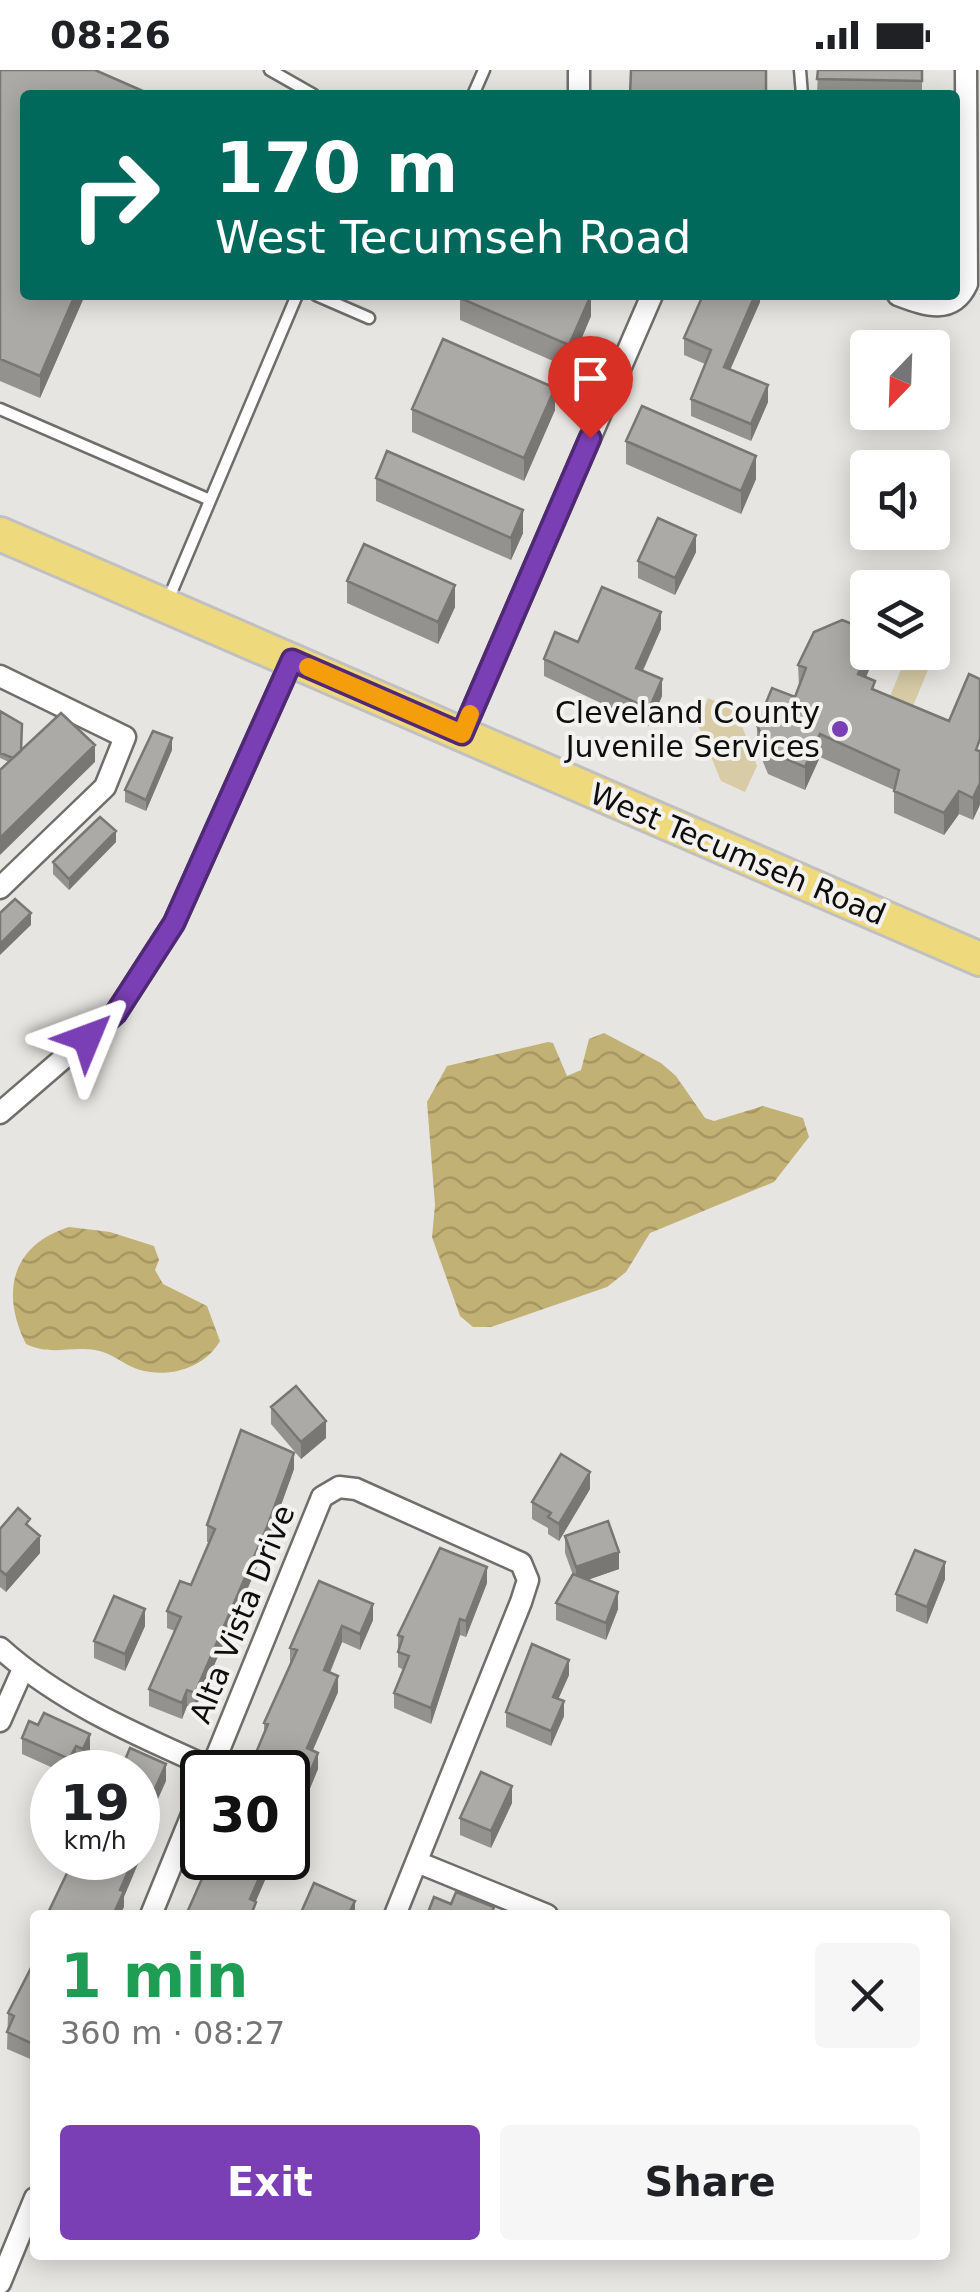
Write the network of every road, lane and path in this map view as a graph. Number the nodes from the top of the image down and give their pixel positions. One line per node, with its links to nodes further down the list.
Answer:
1 (270, 70): 3 (lane)
2 (966, 70): 4 (street)
3 (305, 90)
4 (961, 118): 5 (street)
5 (960, 293)
6 (296, 300): 13 (lane)
7 (328, 300): 11 (lane)
8 (650, 300): 18 (street)
9 (916, 300): 10 (street)
10 (955, 300)
11 (370, 318)
12 (0, 409): 13 (lane)
13 (210, 500): 15 (lane)
14 (0, 534): 15 (main road, West Tecumseh Road)
15 (166, 606): 16 (main road, West Tecumseh Road)
16 (292, 660): 18 (main road, West Tecumseh Road); 21 (street)
17 (0, 676): 19 (street)
18 (462, 734): 20 (main road, West Tecumseh Road)
19 (0, 888)
20 (980, 959)
21 (0, 1112)
22 (0, 1648): 23 (street)
23 (24, 1669): 24 (street); 26 (street)
24 (0, 1721)
25 (218, 1750): 28 (street, Alta Vista Drive)
26 (180, 1756)
27 (180, 1844): 29 (street)
28 (417, 1862): 30 (street); 31 (street)
29 (153, 1910)
30 (397, 1910)
31 (536, 1910)
32 (30, 2210): 33 (street)
33 (0, 2283)

